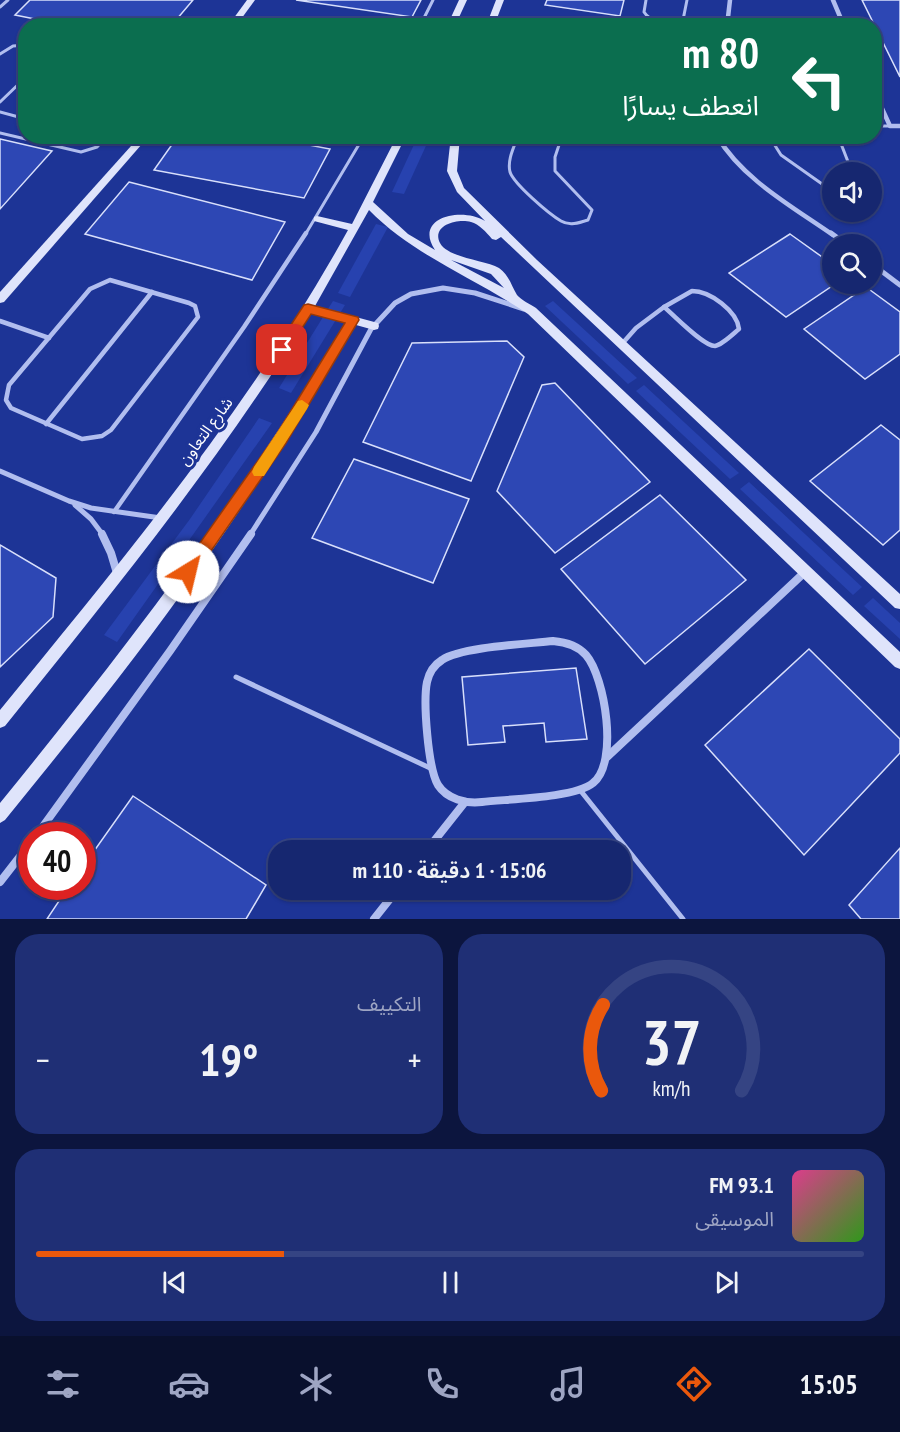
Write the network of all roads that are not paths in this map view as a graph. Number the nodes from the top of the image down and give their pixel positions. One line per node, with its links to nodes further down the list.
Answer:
1 (8, 0): 10 (lane)
2 (251, 0): 11 (main road)
3 (433, 0): 12 (lane)
4 (463, 0): 13 (main road)
5 (500, 0): 14 (main road)
6 (646, 0): 15 (lane)
7 (687, 0): 16 (lane)
8 (730, 0): 17 (street)
9 (833, 0): 18 (street)
10 (0, 7)
11 (238, 18)
12 (424, 18)
13 (455, 18)
14 (493, 18)
15 (649, 18)
16 (683, 18)
17 (728, 18)
18 (841, 18)
19 (18, 46): 20 (lane)
20 (0, 54)
21 (18, 85): 22 (lane)
22 (0, 102)
23 (882, 109): 27 (street)
24 (0, 112): 25 (lane)
25 (18, 117)
26 (882, 126): 27 (lane)
27 (890, 126): 28 (street)
28 (900, 126)
29 (0, 133): 30 (lane)
30 (18, 137)
31 (47, 144): 32 (lane)
32 (100, 144)
33 (138, 144): 52 (main road)
34 (359, 144): 45 (lane)
35 (398, 144): 44 (main road, شارع التعاون)
36 (455, 144): 48 (main road)
37 (515, 144): 38 (lane)
38 (559, 144)
39 (720, 144): 47 (street)
40 (774, 144): 43 (lane)
41 (841, 144): 42 (lane)
42 (848, 162)
43 (822, 184)
44 (368, 203): 46 (main road, شارع التعاون); 53 (main road)
45 (317, 219): 46 (main road); 65 (lane)
46 (355, 228): 55 (main road, شارع التعاون)
47 (832, 234)
48 (533, 263): 53 (main road); 61 (main road)
49 (882, 272): 50 (street)
50 (900, 285)
51 (152, 292): 60 (lane); 62 (lane); 62 (lane)
52 (3, 293)
53 (513, 297): 56 (main road)
54 (664, 307): 54 (lane); 61 (lane)
55 (308, 308): 57 (main road); 66 (main road, شارع التعاون)
56 (532, 311): 59 (street); 67 (main road)
57 (353, 320): 59 (main road); 77 (main road)
58 (0, 321): 60 (lane)
59 (374, 326): 78 (street)
60 (49, 338): 62 (lane)
61 (621, 345): 69 (main road)
62 (46, 424)
63 (0, 471): 64 (street)
64 (69, 501): 65 (street); 68 (street)
65 (114, 512): 66 (street)
66 (161, 518): 68 (main road, شارع التعاون)
67 (805, 572): 70 (main road); 73 (street)
68 (117, 574): 72 (main road, شارع التعاون)
69 (900, 603)
70 (900, 662)
71 (236, 677): 74 (lane)
72 (0, 721)
73 (607, 758): 74 (street); 75 (street)
74 (430, 768): 76 (street)
75 (580, 790): 76 (street); 84 (lane)
76 (465, 802): 79 (street)
77 (0, 815)
78 (46, 822)
79 (435, 840)
80 (18, 859): 81 (street)
81 (0, 882)
82 (389, 900): 83 (street)
83 (374, 919)
84 (683, 919)

